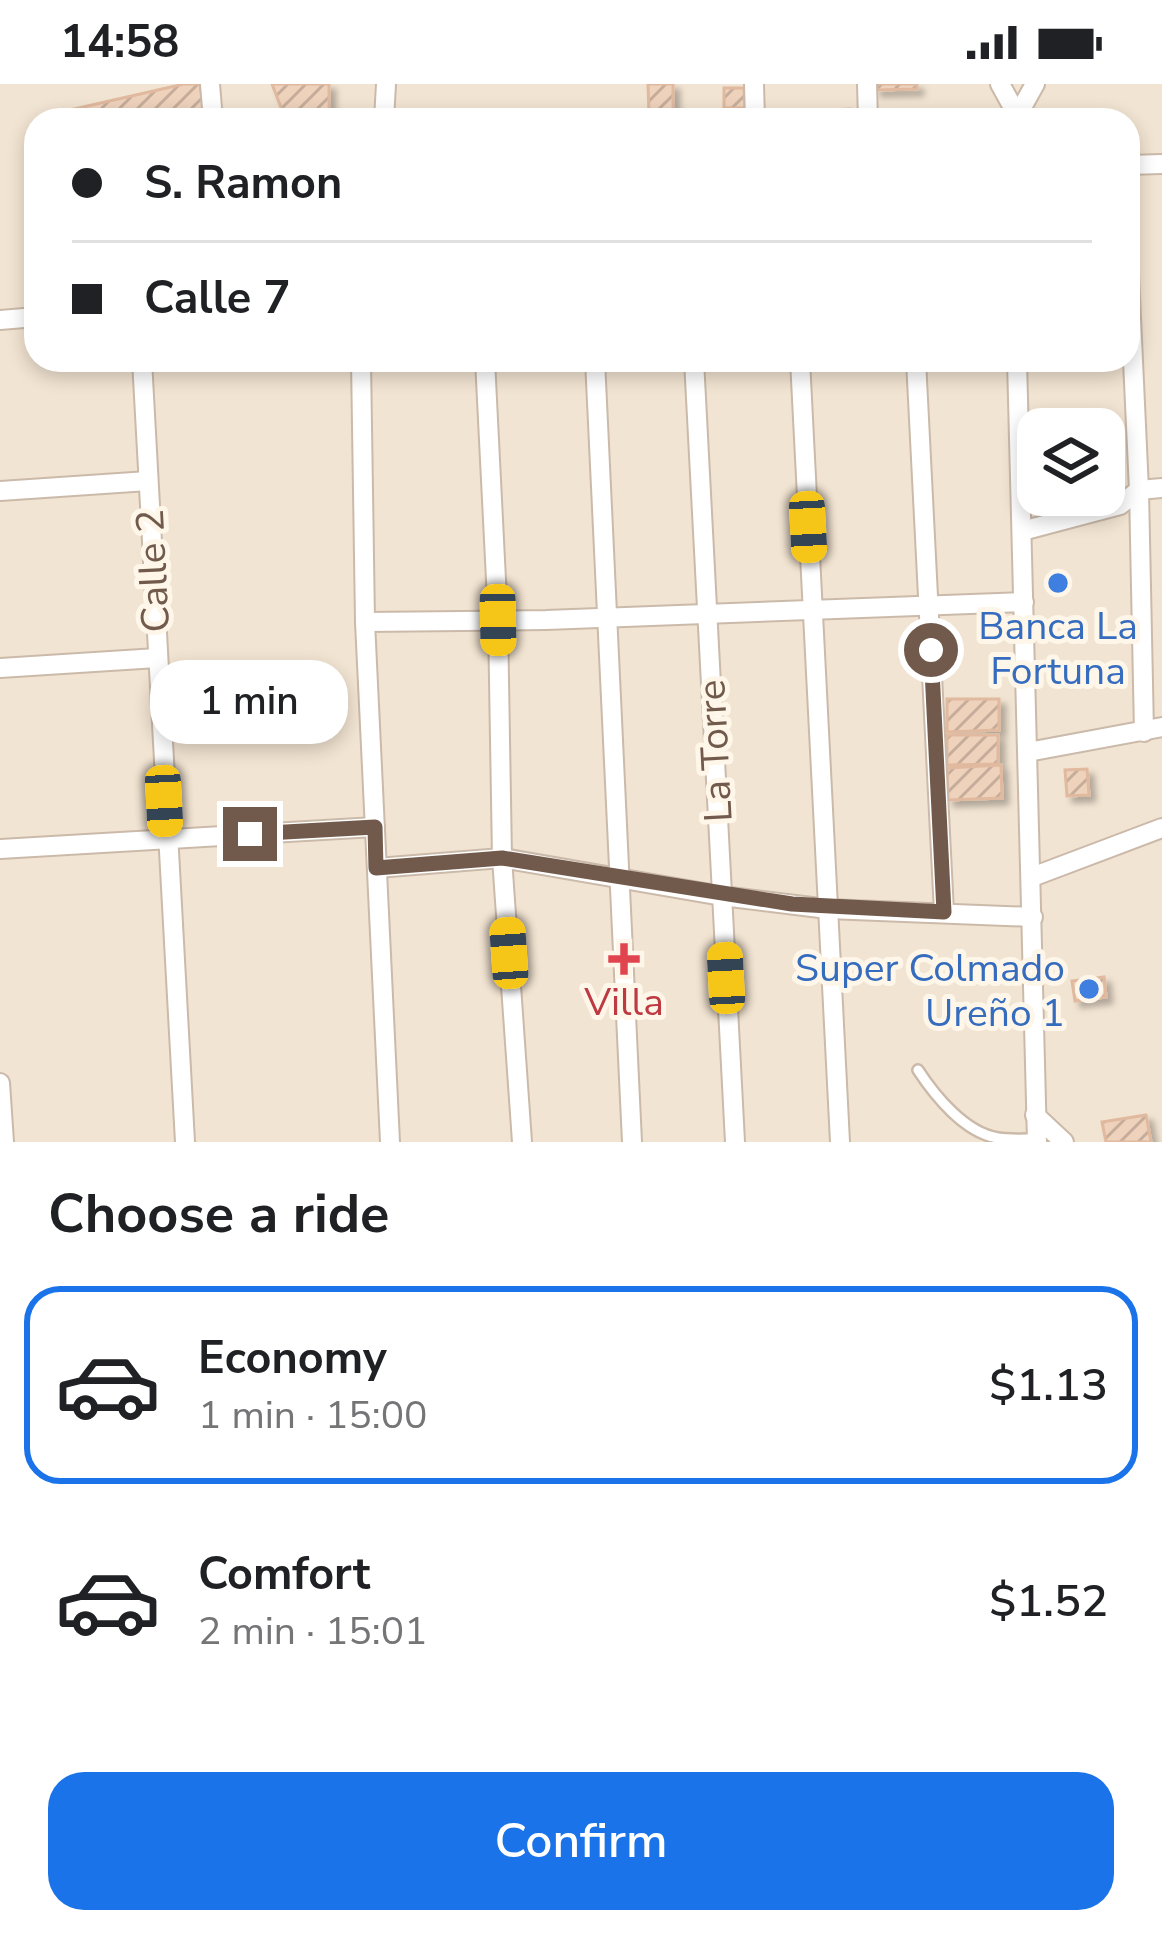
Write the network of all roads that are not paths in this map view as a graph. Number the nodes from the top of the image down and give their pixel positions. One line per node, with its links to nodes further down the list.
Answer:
1 (143, 372): 10 (street, Calle 2)
2 (361, 372): 21 (street)
3 (486, 372): 20 (street)
4 (596, 372): 19 (street)
5 (695, 372): 18 (street, La Torre)
6 (801, 372): 17 (street)
7 (917, 372): 16 (street)
8 (1017, 372): 14 (street)
9 (1134, 372): 12 (street)
10 (148, 481): 13 (street); 22 (street, Calle 2)
11 (1162, 488): 12 (street)
12 (1139, 490): 14 (street); 24 (street)
13 (0, 491)
14 (1022, 531): 15 (street)
15 (1024, 602): 16 (street); 25 (street)
16 (928, 606): 17 (street); 36 (street)
17 (812, 610): 18 (street); 35 (street)
18 (707, 614): 19 (street); 34 (street, La Torre)
19 (608, 618): 20 (street); 32 (street)
20 (498, 620): 21 (street); 30 (street)
21 (365, 622): 26 (street)
22 (157, 658): 23 (street); 28 (street, Calle 2)
23 (0, 668)
24 (1153, 730): 25 (street)
25 (1028, 752): 33 (street)
26 (375, 827): 28 (street); 31 (street)
27 (1162, 828): 33 (street)
28 (166, 838): 29 (street); 43 (street, Calle 2)
29 (0, 849)
30 (502, 858): 31 (street); 32 (street); 45 (street)
31 (376, 868): 44 (street)
32 (620, 877): 34 (street); 46 (street)
33 (1032, 877): 37 (street)
34 (722, 896): 35 (street); 47 (street, La Torre)
35 (828, 909): 36 (street); 48 (street)
36 (944, 912): 37 (street)
37 (1033, 917): 40 (street)
38 (918, 1070): 41 (lane)
39 (0, 1083): 42 (street)
40 (1035, 1115): 41 (street); 49 (street)
41 (1036, 1141)
42 (4, 1142)
43 (185, 1142)
44 (390, 1142)
45 (522, 1142)
46 (632, 1142)
47 (734, 1142)
48 (840, 1142)
49 (1064, 1142)

